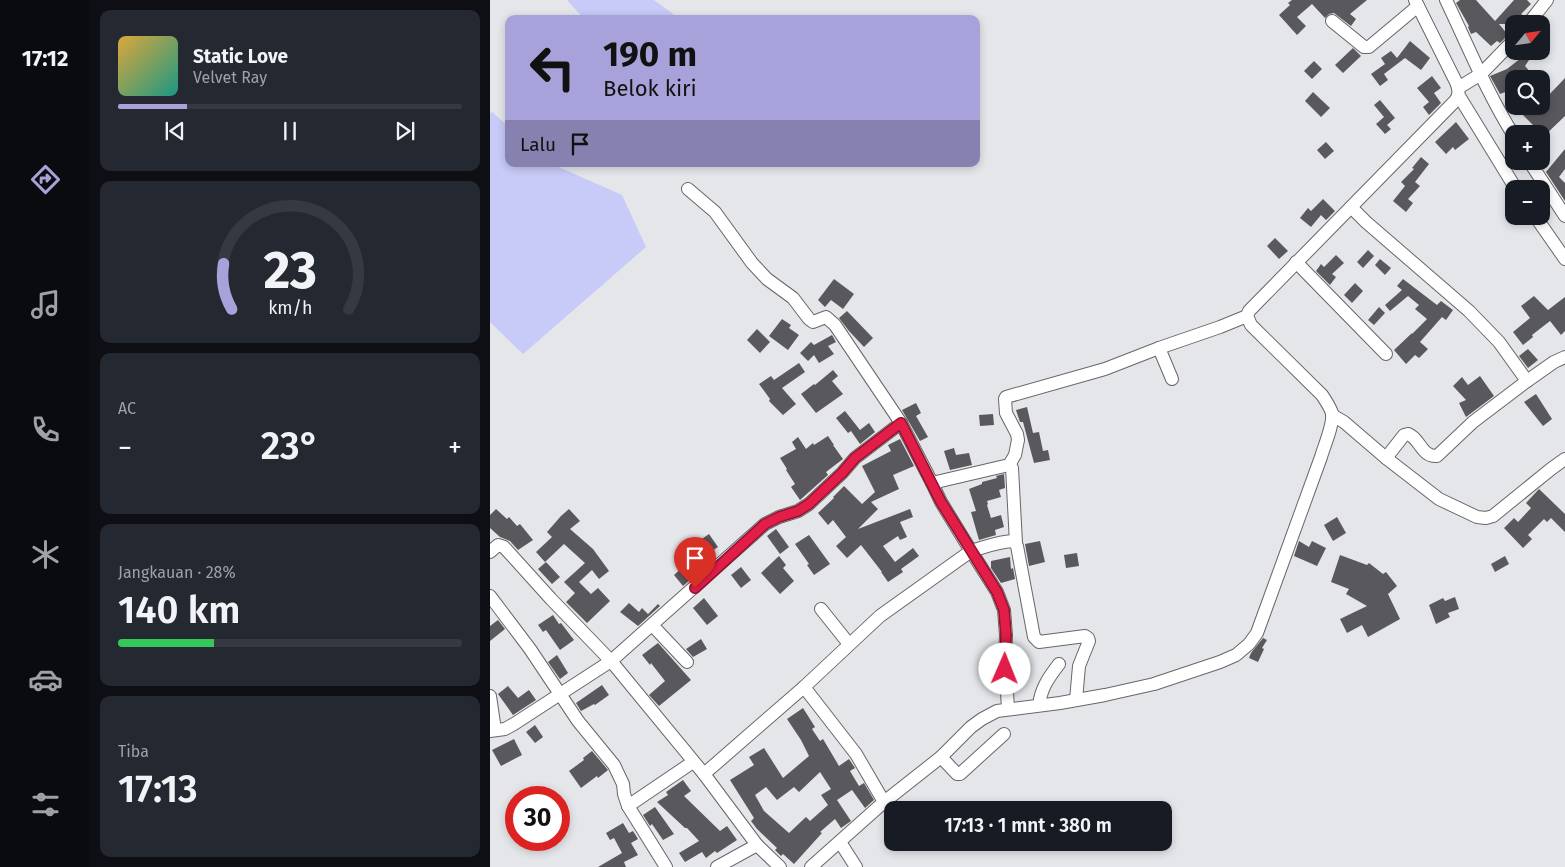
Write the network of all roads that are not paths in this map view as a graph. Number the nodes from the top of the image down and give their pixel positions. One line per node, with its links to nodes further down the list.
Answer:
1 (1446, 0): 7 (street)
2 (1547, 0): 4 (street)
3 (1417, 3): 5 (street); 8 (street)
4 (1535, 15)
5 (1332, 21)
6 (1505, 49): 7 (street)
7 (1478, 76): 8 (street); 9 (street)
8 (1460, 90): 11 (street); 13 (street)
9 (1507, 125)
10 (1535, 170): 14 (street)
11 (1511, 180)
12 (688, 190): 25 (street)
13 (1351, 207): 17 (street); 23 (street)
14 (1565, 216)
15 (1541, 225): 16 (street)
16 (1565, 259)
17 (1296, 262): 18 (street); 20 (street)
18 (1247, 316): 19 (street); 24 (street)
19 (1159, 348): 22 (street); 28 (street)
20 (1386, 354)
21 (1565, 357): 23 (street)
22 (1172, 379)
23 (1527, 381): 26 (street)
24 (1332, 415): 26 (street); 43 (street)
25 (901, 423): 29 (street); 35 (street)
26 (1386, 458): 27 (street)
27 (1565, 459)
28 (1009, 465): 29 (street); 30 (street)
29 (932, 483): 31 (street)
30 (1016, 543): 31 (street); 43 (street)
31 (971, 551): 36 (street); 45 (street)
32 (490, 552): 37 (street)
33 (490, 596): 42 (street)
34 (821, 609): 36 (street)
35 (653, 626): 37 (street); 38 (street)
36 (849, 644): 40 (street)
37 (611, 661): 42 (street); 49 (street)
38 (687, 662)
39 (1059, 664): 44 (street)
40 (804, 687): 50 (street); 52 (street)
41 (490, 696): 46 (street)
42 (560, 696): 46 (street); 53 (street)
43 (1076, 700): 44 (street)
44 (1039, 705): 45 (street)
45 (1008, 709): 48 (street)
46 (492, 730)
47 (1004, 734): 48 (street)
48 (941, 756): 51 (street)
49 (693, 762): 50 (street); 53 (street)
50 (704, 774): 55 (street)
51 (885, 801)
52 (884, 802): 54 (street)
53 (628, 806): 56 (street)
54 (840, 842): 59 (street); 60 (street)
55 (757, 845): 57 (street); 58 (street)
56 (666, 867)
57 (717, 867)
58 (780, 867)
59 (812, 867)
60 (856, 867)

